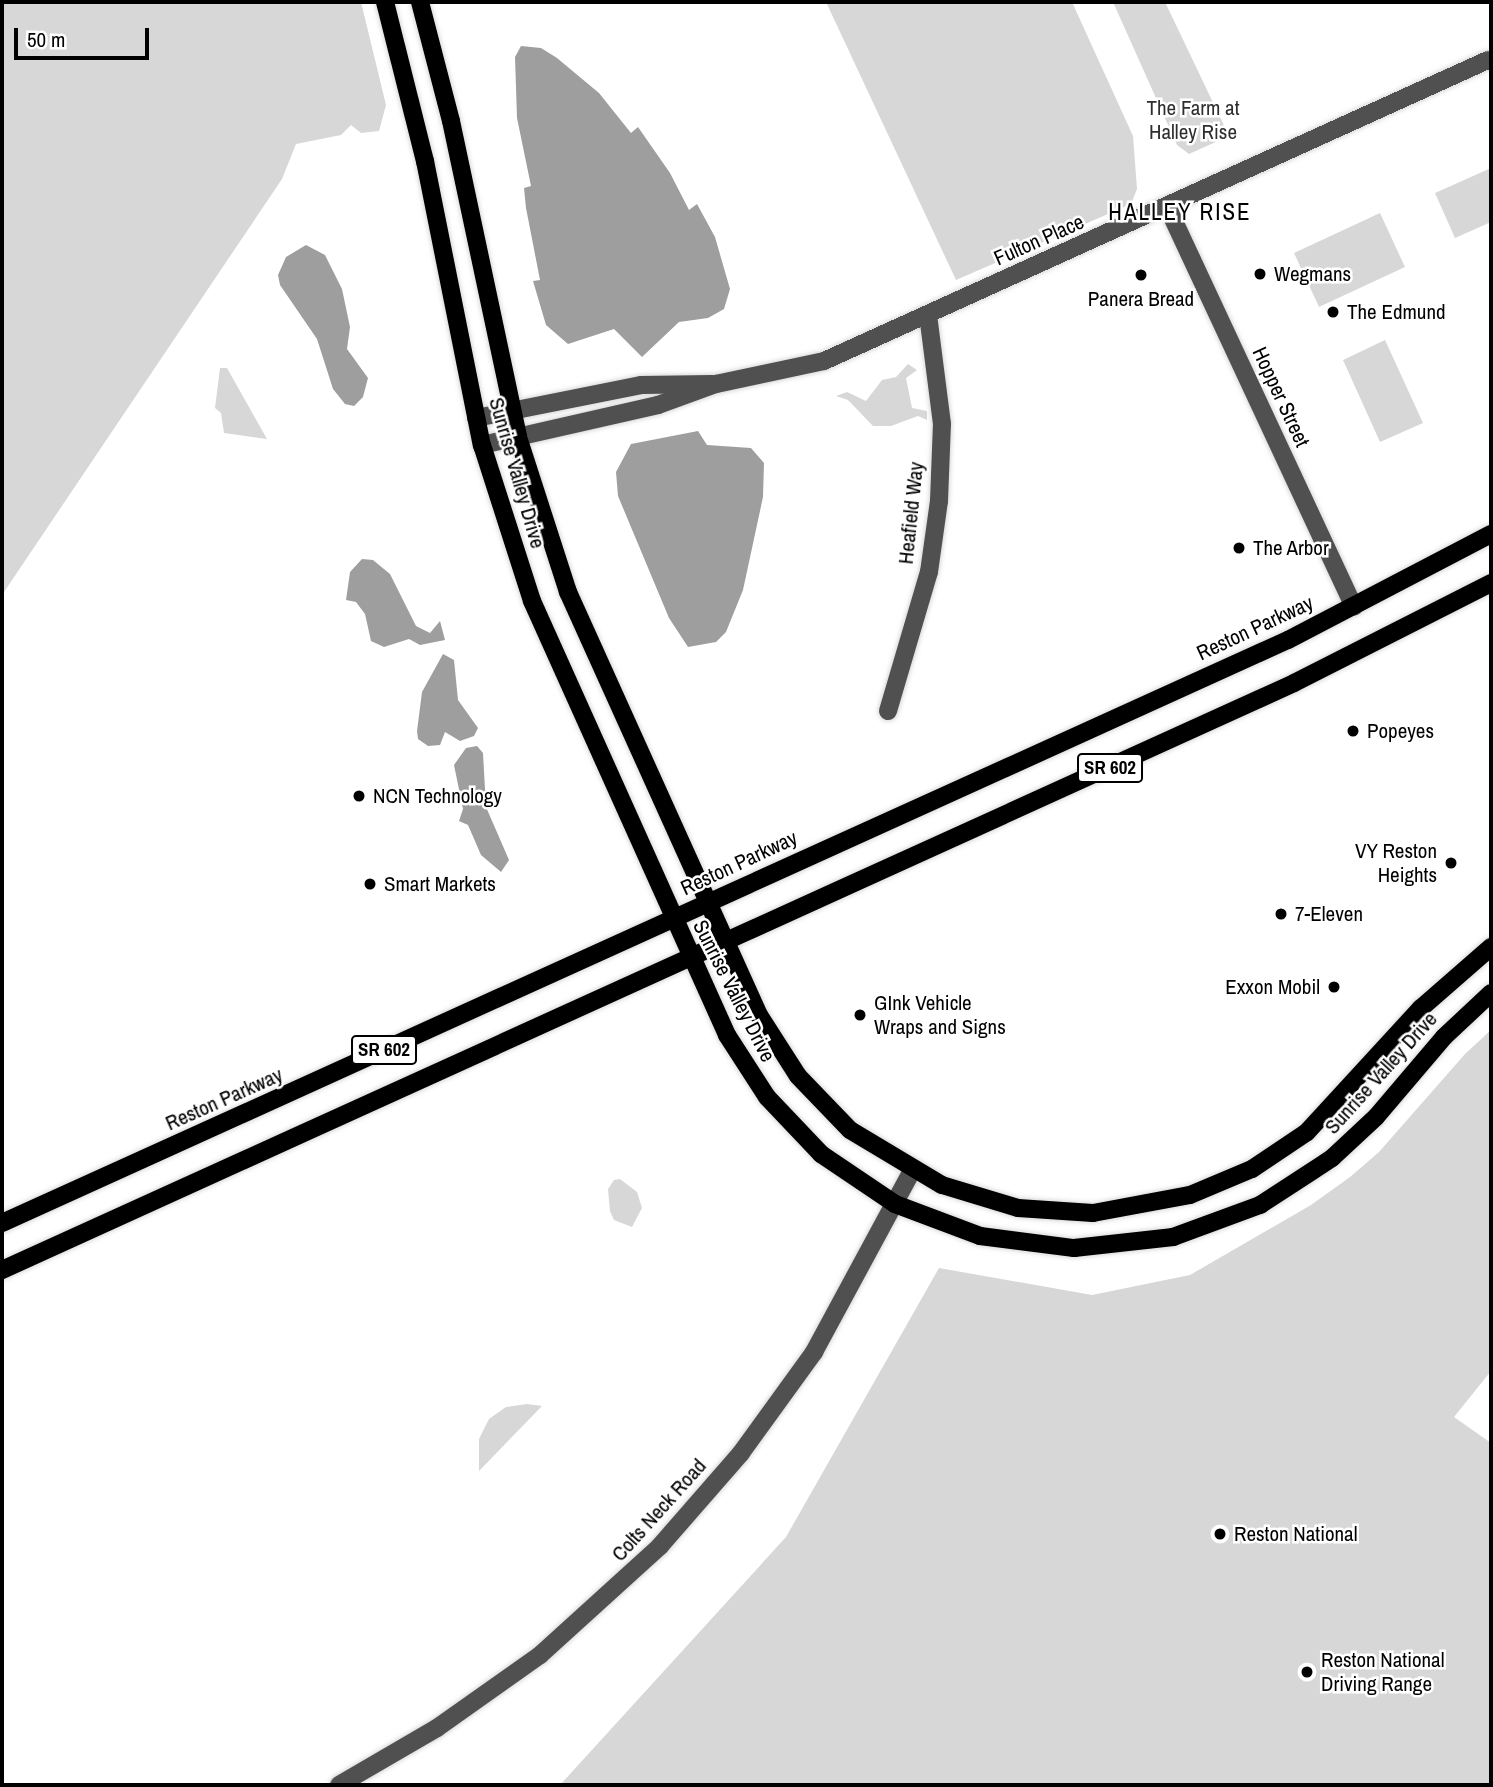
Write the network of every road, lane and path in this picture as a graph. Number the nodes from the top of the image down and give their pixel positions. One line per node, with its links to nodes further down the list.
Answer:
1 (385, 2): 8 (main road, Sunrise Valley Drive)
2 (420, 2): 7 (main road, Sunrise Valley Drive)
3 (1488, 60): 4 (street, Fulton Place)
4 (1167, 206): 5 (street, Fulton Place); 13 (street, Hopper Street)
5 (928, 315): 6 (street, Fulton Place); 14 (street, Heafield Way)
6 (716, 384): 7 (street, Fulton Place); 9 (street, Fulton Place)
7 (511, 408): 8 (street, Fulton Place); 9 (main road, Sunrise Valley Drive)
8 (476, 418): 10 (main road, Sunrise Valley Drive)
9 (518, 437): 10 (street, Fulton Place); 15 (main road, Sunrise Valley Drive)
10 (482, 445): 16 (main road, Sunrise Valley Drive)
11 (1491, 534): 13 (main road, Reston Parkway / SR 602)
12 (1491, 583): 17 (main road, SR 602)
13 (1354, 607): 15 (main road, Reston Parkway / SR 602)
14 (888, 711)
15 (706, 902): 16 (main road, Reston Parkway / SR 602); 17 (main road, Sunrise Valley Drive)
16 (673, 918): 19 (main road, Sunrise Valley Drive); 23 (main road, Reston Parkway / SR 602)
17 (725, 945): 19 (main road, SR 602); 21 (main road, Sunrise Valley Drive)
18 (1491, 947): 21 (main road, Sunrise Valley Drive)
19 (691, 960): 22 (main road, Sunrise Valley Drive); 24 (main road, SR 602)
20 (1491, 993): 22 (main road, Sunrise Valley Drive)
21 (912, 1171): 22 (street, Colts Neck Road)
22 (895, 1204): 25 (street, Colts Neck Road)
23 (2, 1223)
24 (2, 1269)
25 (339, 1785)

